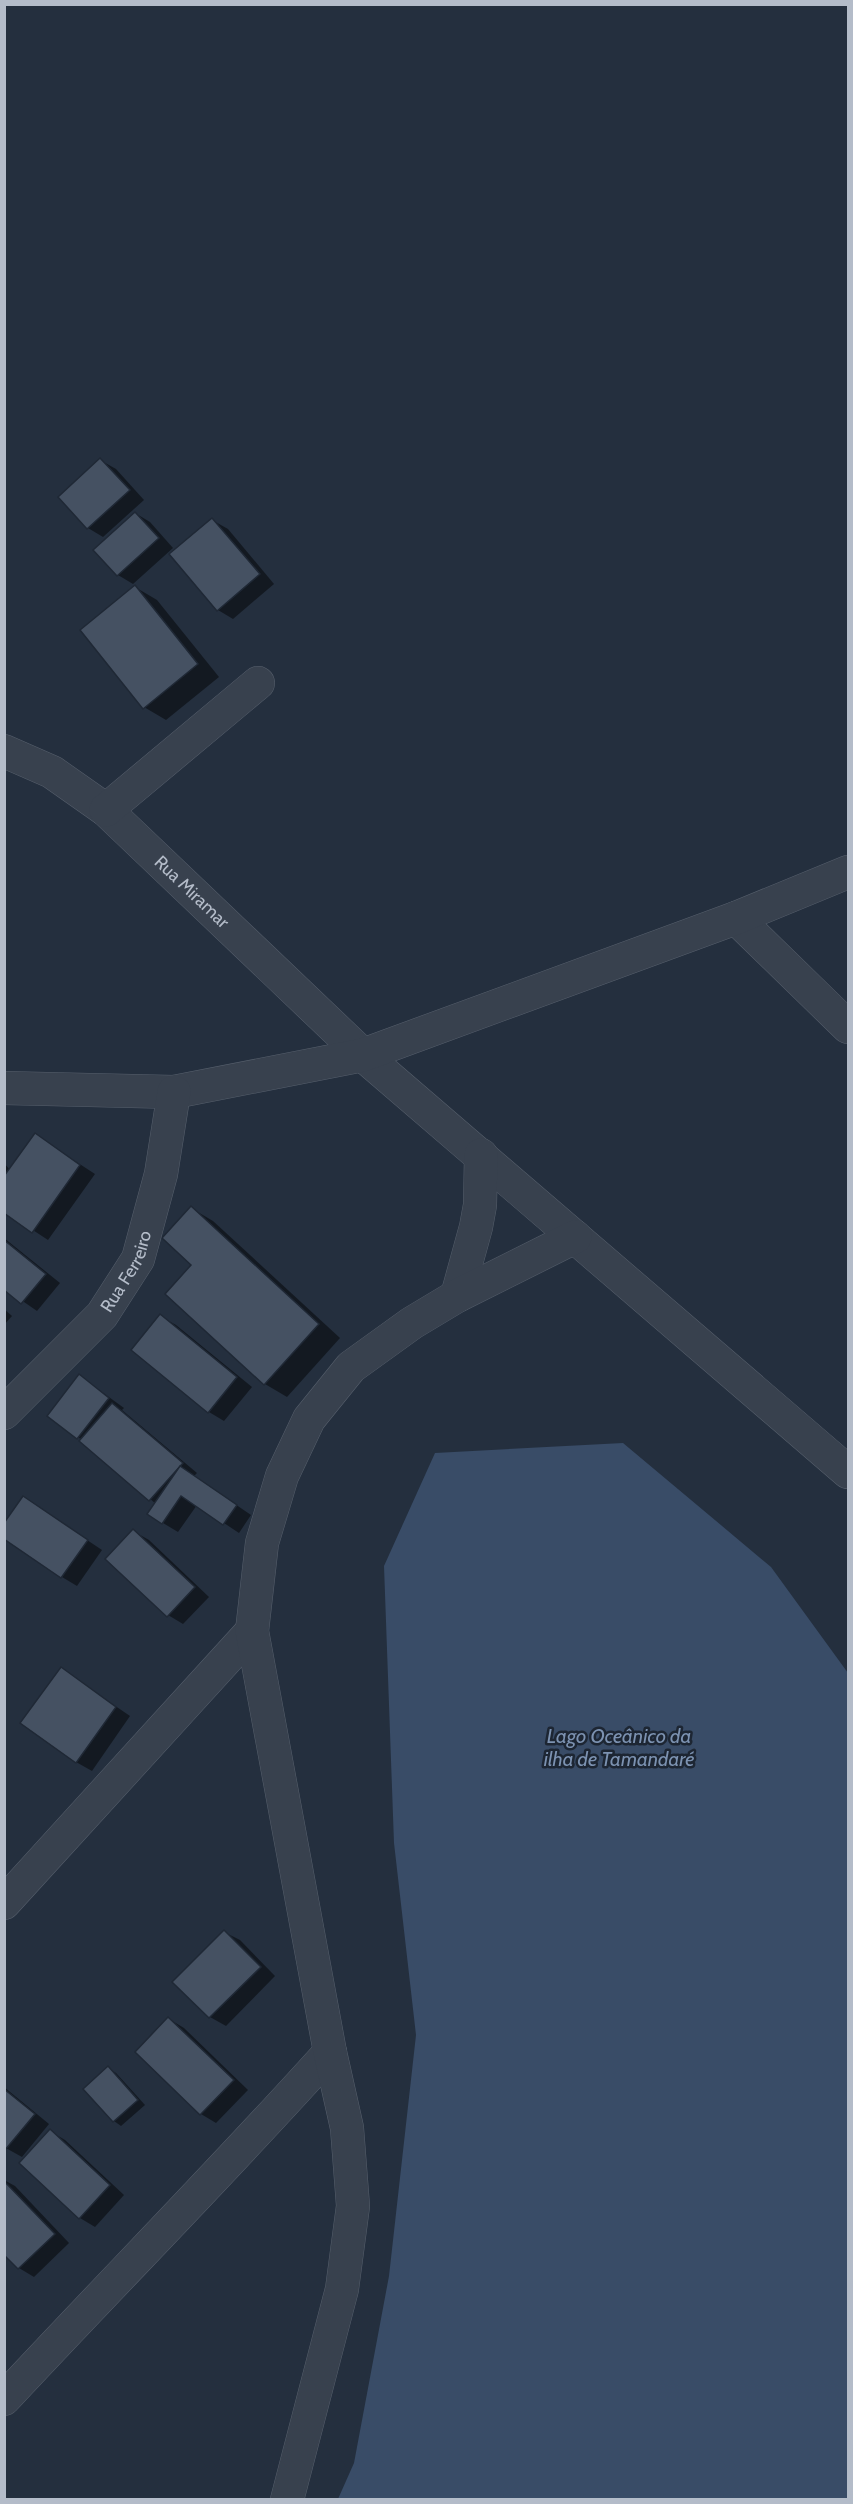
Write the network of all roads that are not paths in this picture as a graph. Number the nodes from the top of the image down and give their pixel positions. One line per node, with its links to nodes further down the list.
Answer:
1 (258, 683): 3 (street)
2 (4, 751): 3 (street, Rua Miramar)
3 (105, 810): 7 (street, Rua Miramar)
4 (849, 872): 5 (street)
5 (735, 918): 6 (street); 7 (street)
6 (849, 1027)
7 (363, 1055): 9 (street); 10 (street, Rua Miramar)
8 (4, 1088): 9 (street)
9 (174, 1092): 13 (street, Rua Ferreiro)
10 (481, 1155): 11 (street, Rua Miramar); 12 (street)
11 (575, 1237): 12 (street); 14 (street, Rua Miramar)
12 (457, 1296): 15 (street)
13 (4, 1413)
14 (849, 1472)
15 (252, 1631): 16 (street); 17 (street)
16 (4, 1903)
17 (330, 2052): 18 (street); 19 (street)
18 (4, 2399)
19 (287, 2499)

